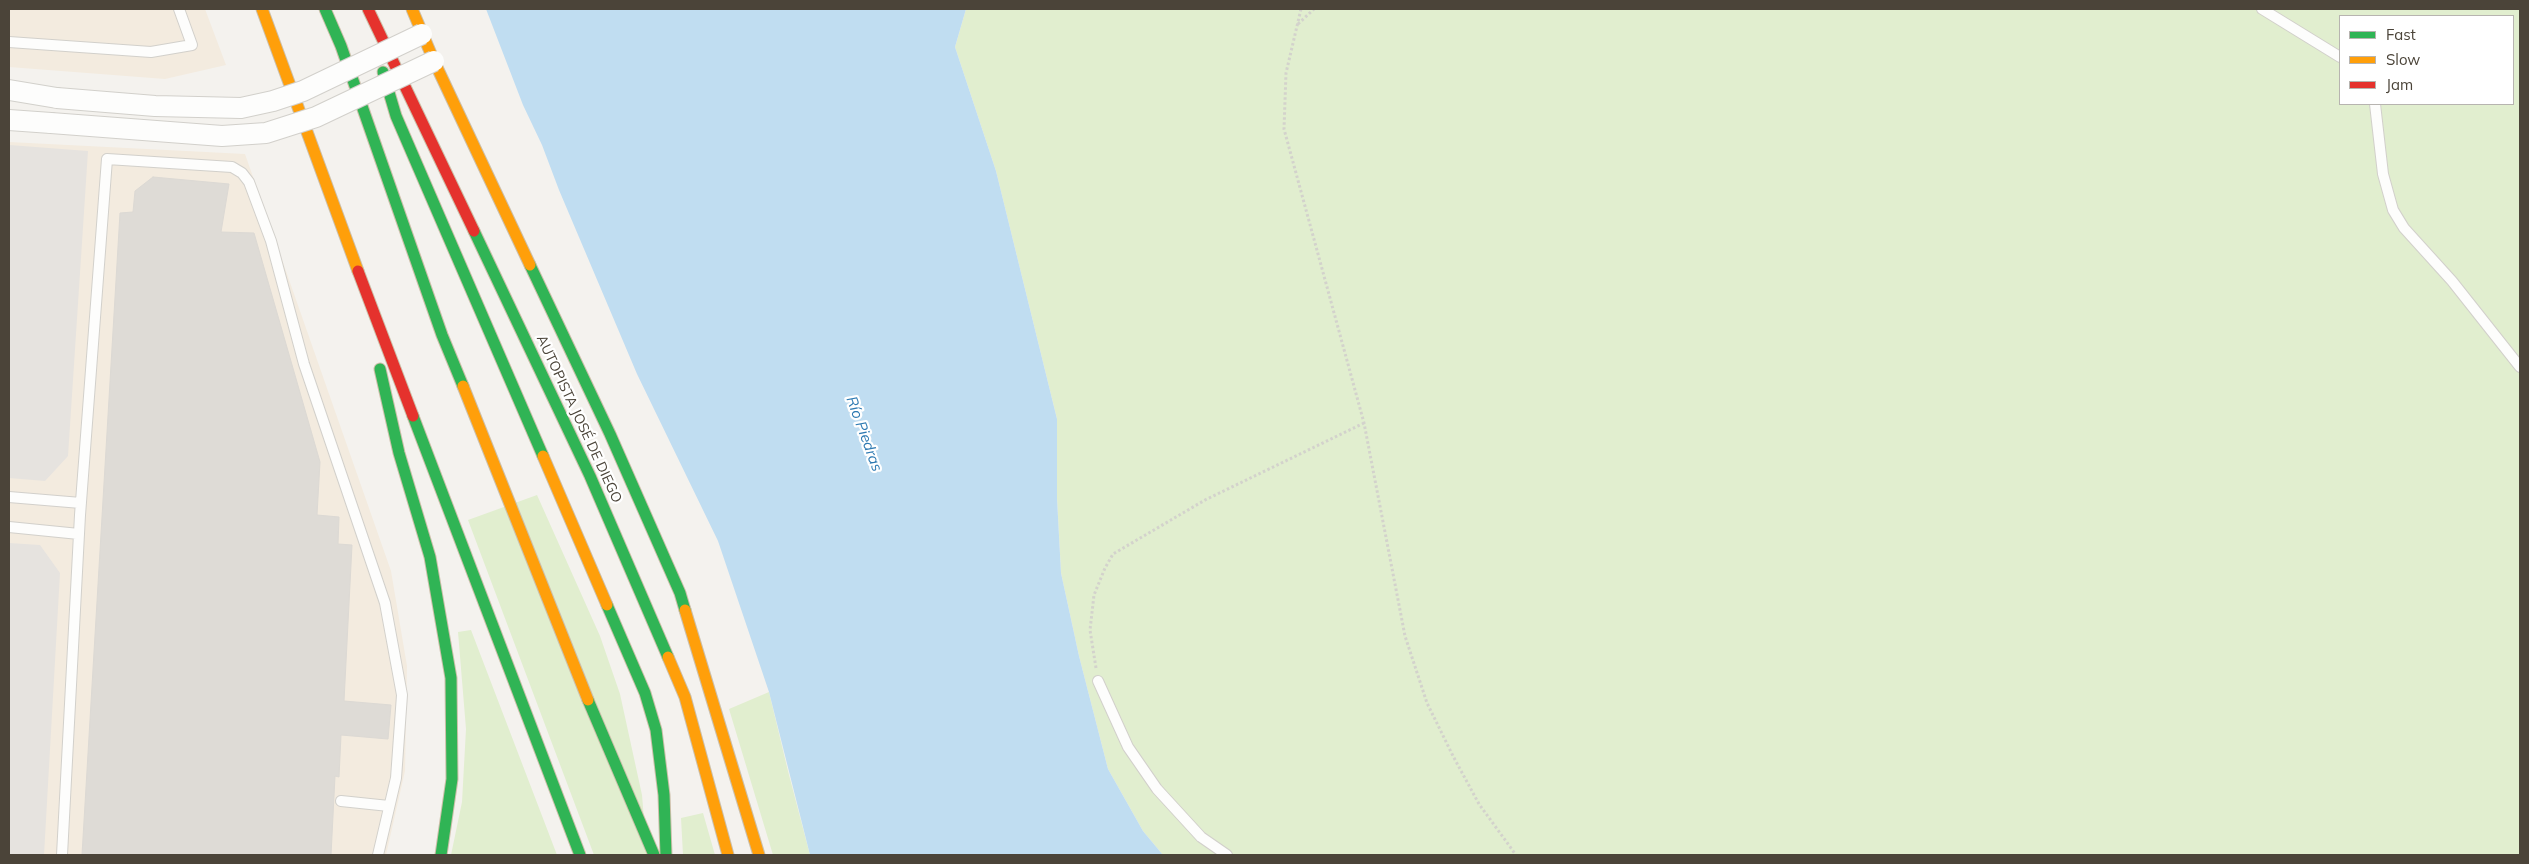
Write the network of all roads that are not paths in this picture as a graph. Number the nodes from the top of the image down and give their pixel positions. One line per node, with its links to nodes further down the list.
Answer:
1 (179, 9): 8 (lane)
2 (262, 9): 14 (highway)
3 (325, 9): 27 (highway)
4 (366, 9): 28 (highway); 29 (highway, AUTOPISTA JOSÉ DE DIEGO)
5 (412, 9): 7 (highway)
6 (2262, 9): 9 (lane)
7 (422, 34): 10 (highway); 11 (street, bridge)
8 (9, 42)
9 (2339, 56)
10 (434, 61): 13 (street, bridge); 30 (highway)
11 (9, 90)
12 (2375, 105): 15 (lane)
13 (9, 120)
14 (360, 277): 25 (highway); 26 (highway)
15 (2520, 367)
16 (9, 497): 17 (lane)
17 (81, 503): 19 (lane); 22 (lane)
18 (9, 527): 19 (lane)
19 (79, 534): 23 (lane)
20 (1098, 681): 31 (lane)
21 (340, 801): 22 (lane)
22 (389, 806): 24 (lane)
23 (62, 855)
24 (378, 855)
25 (441, 855)
26 (580, 855)
27 (654, 855)
28 (666, 855)
29 (728, 855)
30 (759, 855)
31 (1227, 855)

